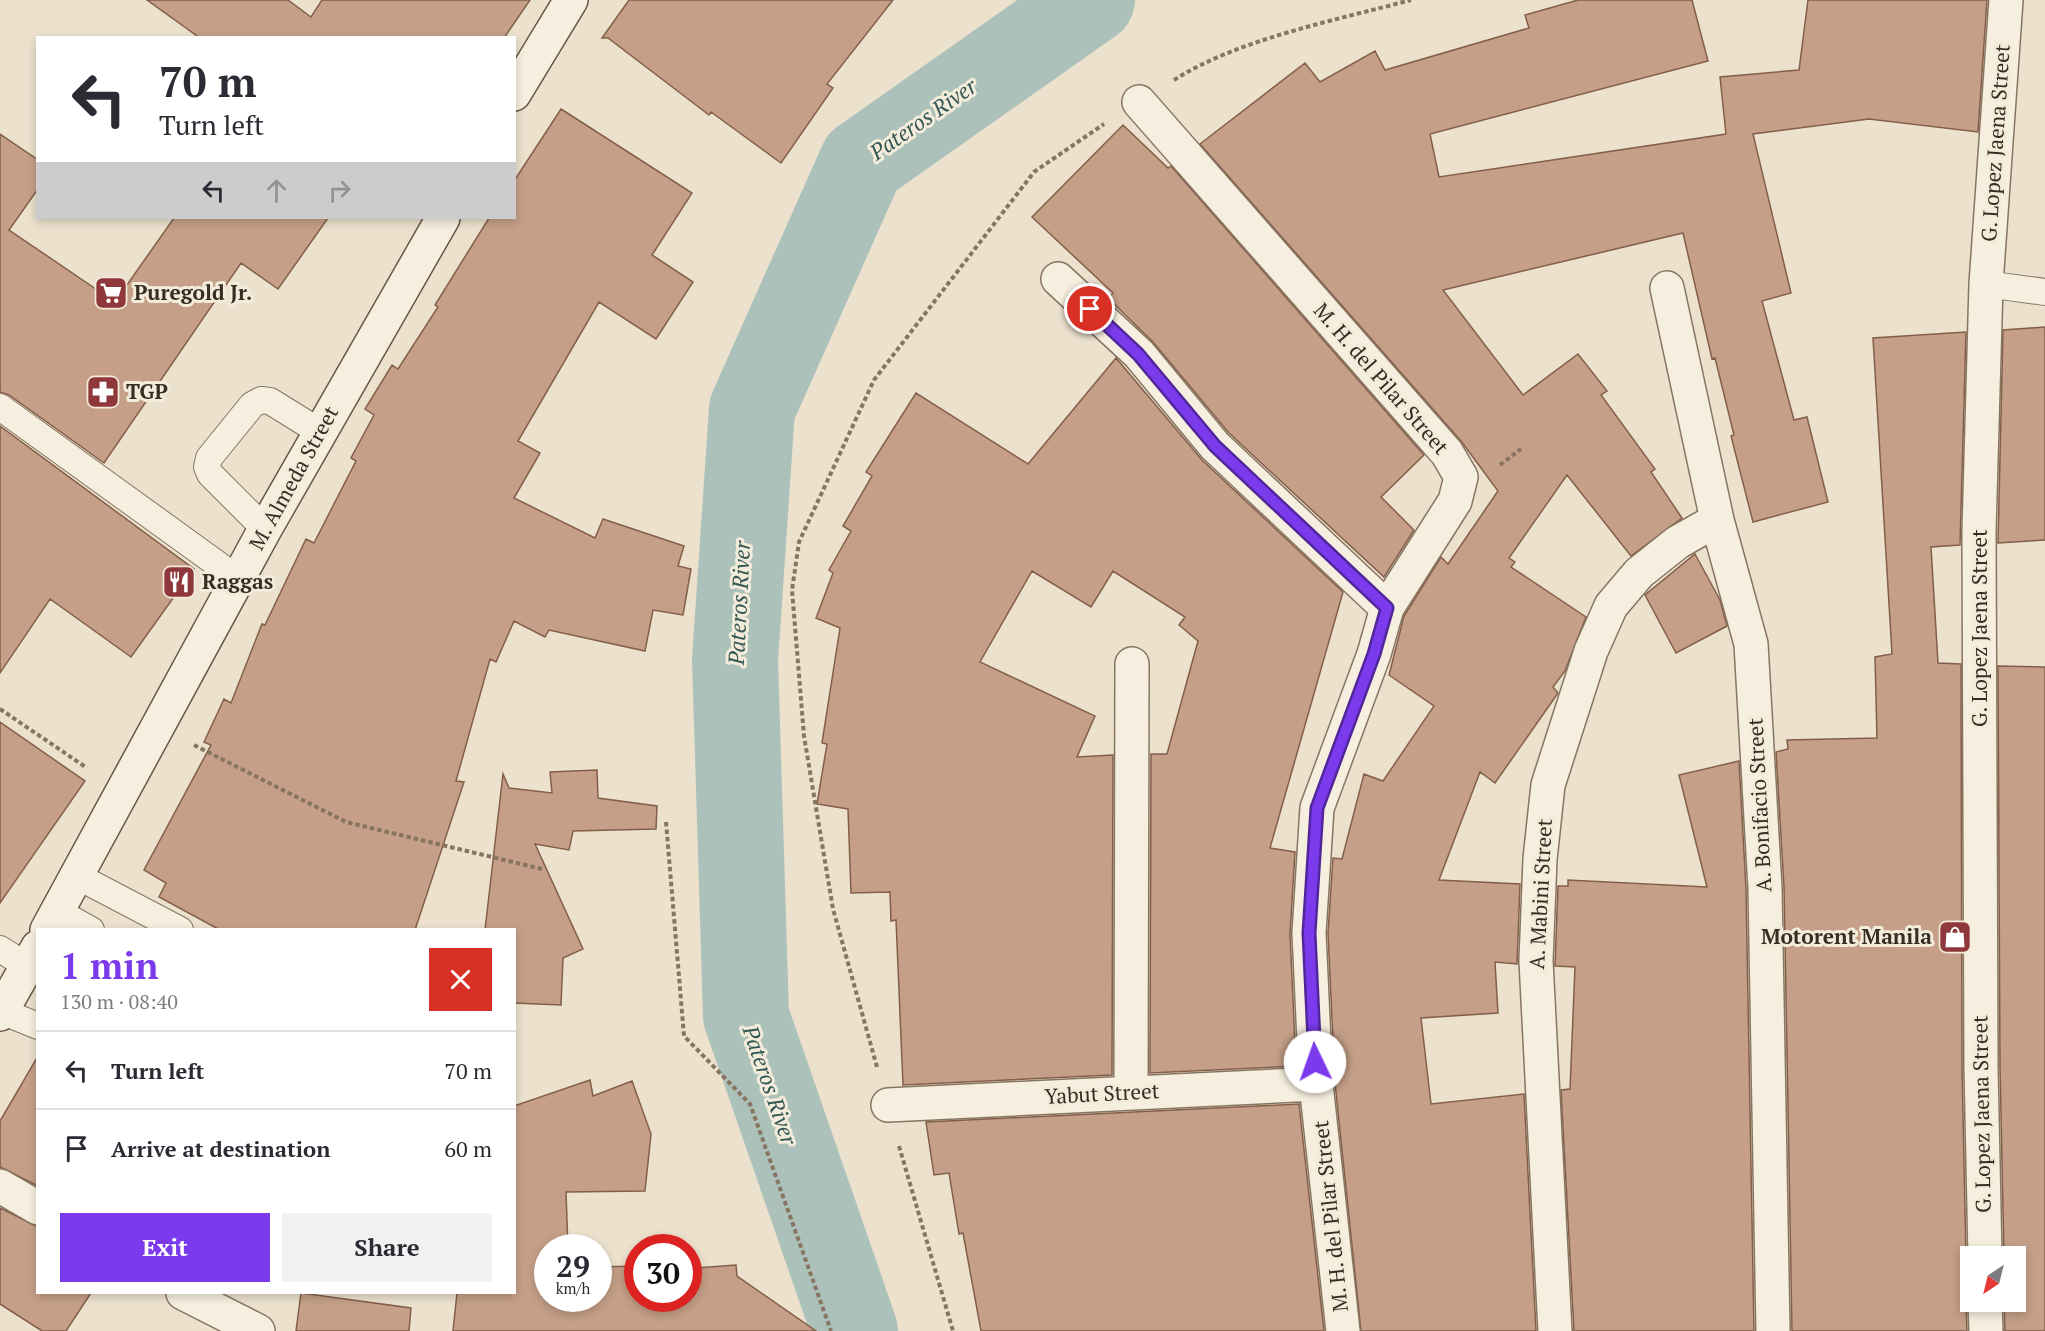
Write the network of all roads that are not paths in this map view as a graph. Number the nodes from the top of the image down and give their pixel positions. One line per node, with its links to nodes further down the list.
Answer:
1 (571, 0): 3 (street)
2 (2006, 0): 7 (street, G. Lopez Jaena Street)
3 (516, 91)
4 (1138, 102): 15 (street, M. H. del Pilar Street)
5 (442, 219): 11 (street, M. Almeda Street)
6 (1058, 279): 15 (street)
7 (1986, 284): 9 (lane); 30 (street, G. Lopez Jaena Street)
8 (1667, 288): 12 (street, A. Bonifacio Street)
9 (2045, 292)
10 (0, 407): 14 (lane)
11 (320, 432): 13 (street, M. Almeda Street); 13 (lane)
12 (1717, 520): 35 (street, A. Mabini Street); 36 (street, A. Bonifacio Street)
13 (265, 529): 14 (street, M. Almeda Street)
14 (238, 579): 17 (street, M. Almeda Street)
15 (1387, 608): 25 (street, M. H. del Pilar Street)
16 (1132, 664): 26 (street)
17 (77, 876): 18 (street, M. Almeda Street); 20 (lane)
18 (52, 921): 19 (lane)
19 (82, 928)
20 (176, 928)
21 (0, 949): 22 (lane)
22 (32, 956): 23 (street)
23 (1, 1012): 24 (lane)
24 (36, 1025)
25 (1316, 1084): 26 (street, Yabut Street); 34 (street, M. H. del Pilar Street)
26 (1131, 1092): 27 (street, Yabut Street)
27 (888, 1105)
28 (0, 1186): 29 (street)
29 (36, 1207)
30 (1984, 1246)
31 (185, 1294): 33 (street)
32 (1985, 1312): 37 (street)
33 (258, 1331)
34 (1343, 1331)
35 (1555, 1331)
36 (1773, 1331)
37 (1986, 1331)

